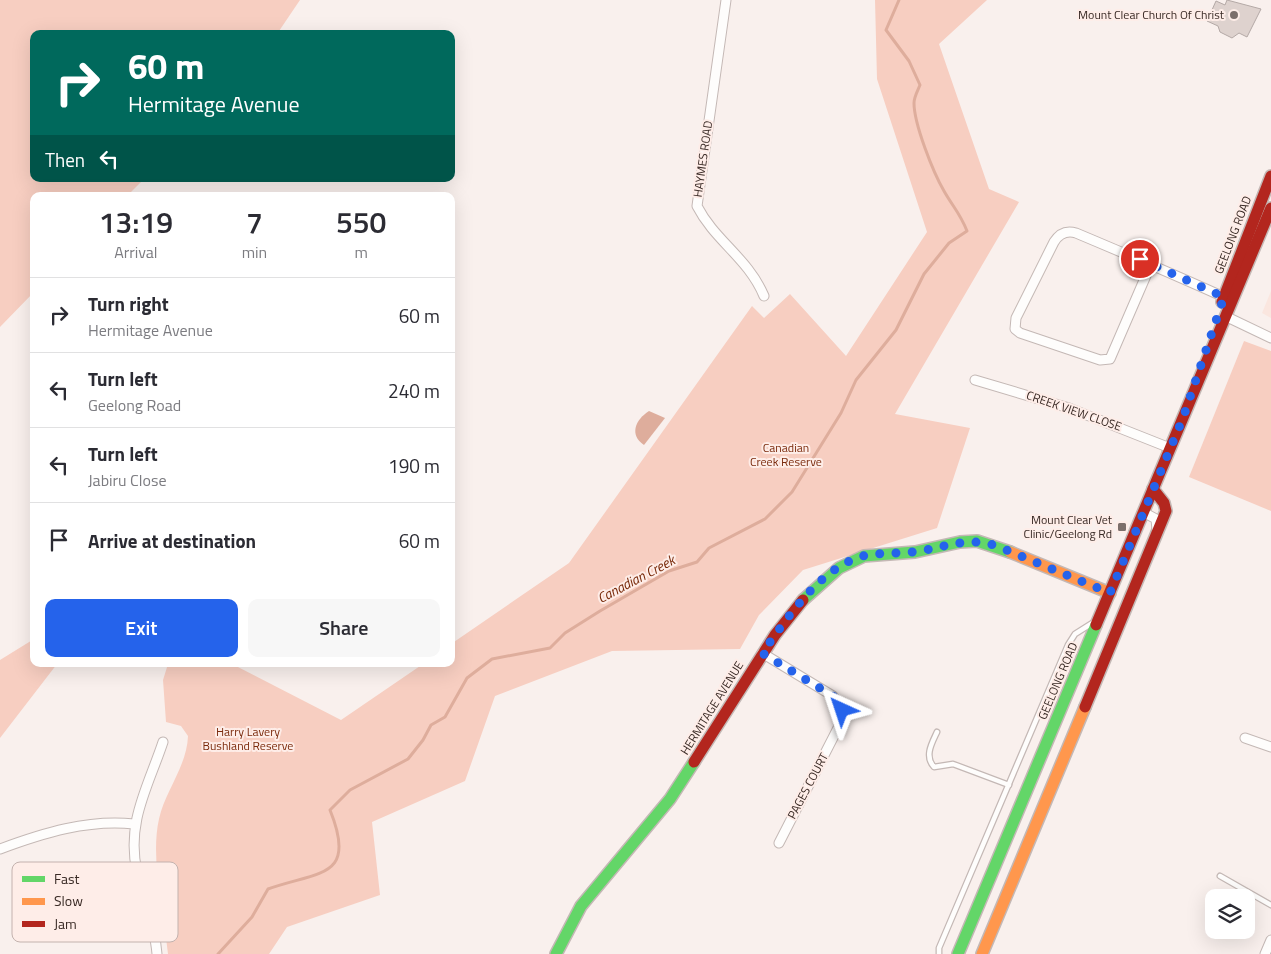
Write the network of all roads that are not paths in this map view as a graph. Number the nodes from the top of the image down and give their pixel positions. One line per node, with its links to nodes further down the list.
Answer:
1 (726, 0): 5 (street, HAYMES ROAD)
2 (1271, 176): 6 (street, GEELONG ROAD)
3 (1271, 208): 6 (street, GEELONG ROAD)
4 (1151, 264): 4 (street); 6 (street)
5 (764, 296)
6 (1228, 299): 7 (street, GEELONG ROAD)
7 (1222, 315): 8 (street); 10 (street, GEELONG ROAD)
8 (1271, 338)
9 (975, 380): 10 (street, CREEK VIEW CLOSE)
10 (1170, 448): 11 (street, GEELONG ROAD)
11 (1153, 489): 12 (street, GEELONG ROAD); 13 (street)
12 (1143, 512): 13 (street); 14 (street, GEELONG ROAD)
13 (1154, 538): 32 (street)
14 (1110, 593): 15 (street, GEELONG ROAD); 16 (street, HERMITAGE AVENUE)
15 (1099, 618): 21 (lane); 31 (street, GEELONG ROAD)
16 (762, 653): 23 (street, PAGES COURT); 29 (street, HERMITAGE AVENUE)
17 (937, 732): 21 (lane)
18 (1245, 738): 20 (street)
19 (163, 742): 22 (street)
20 (1271, 747)
21 (1009, 785): 30 (lane)
22 (134, 824): 24 (street); 25 (street)
23 (778, 843)
24 (0, 849)
25 (136, 862)
26 (1220, 876): 27 (lane)
27 (1271, 905)
28 (1271, 940): 33 (street)
29 (556, 954)
30 (939, 954)
31 (958, 954)
32 (982, 954)
33 (1266, 954)

